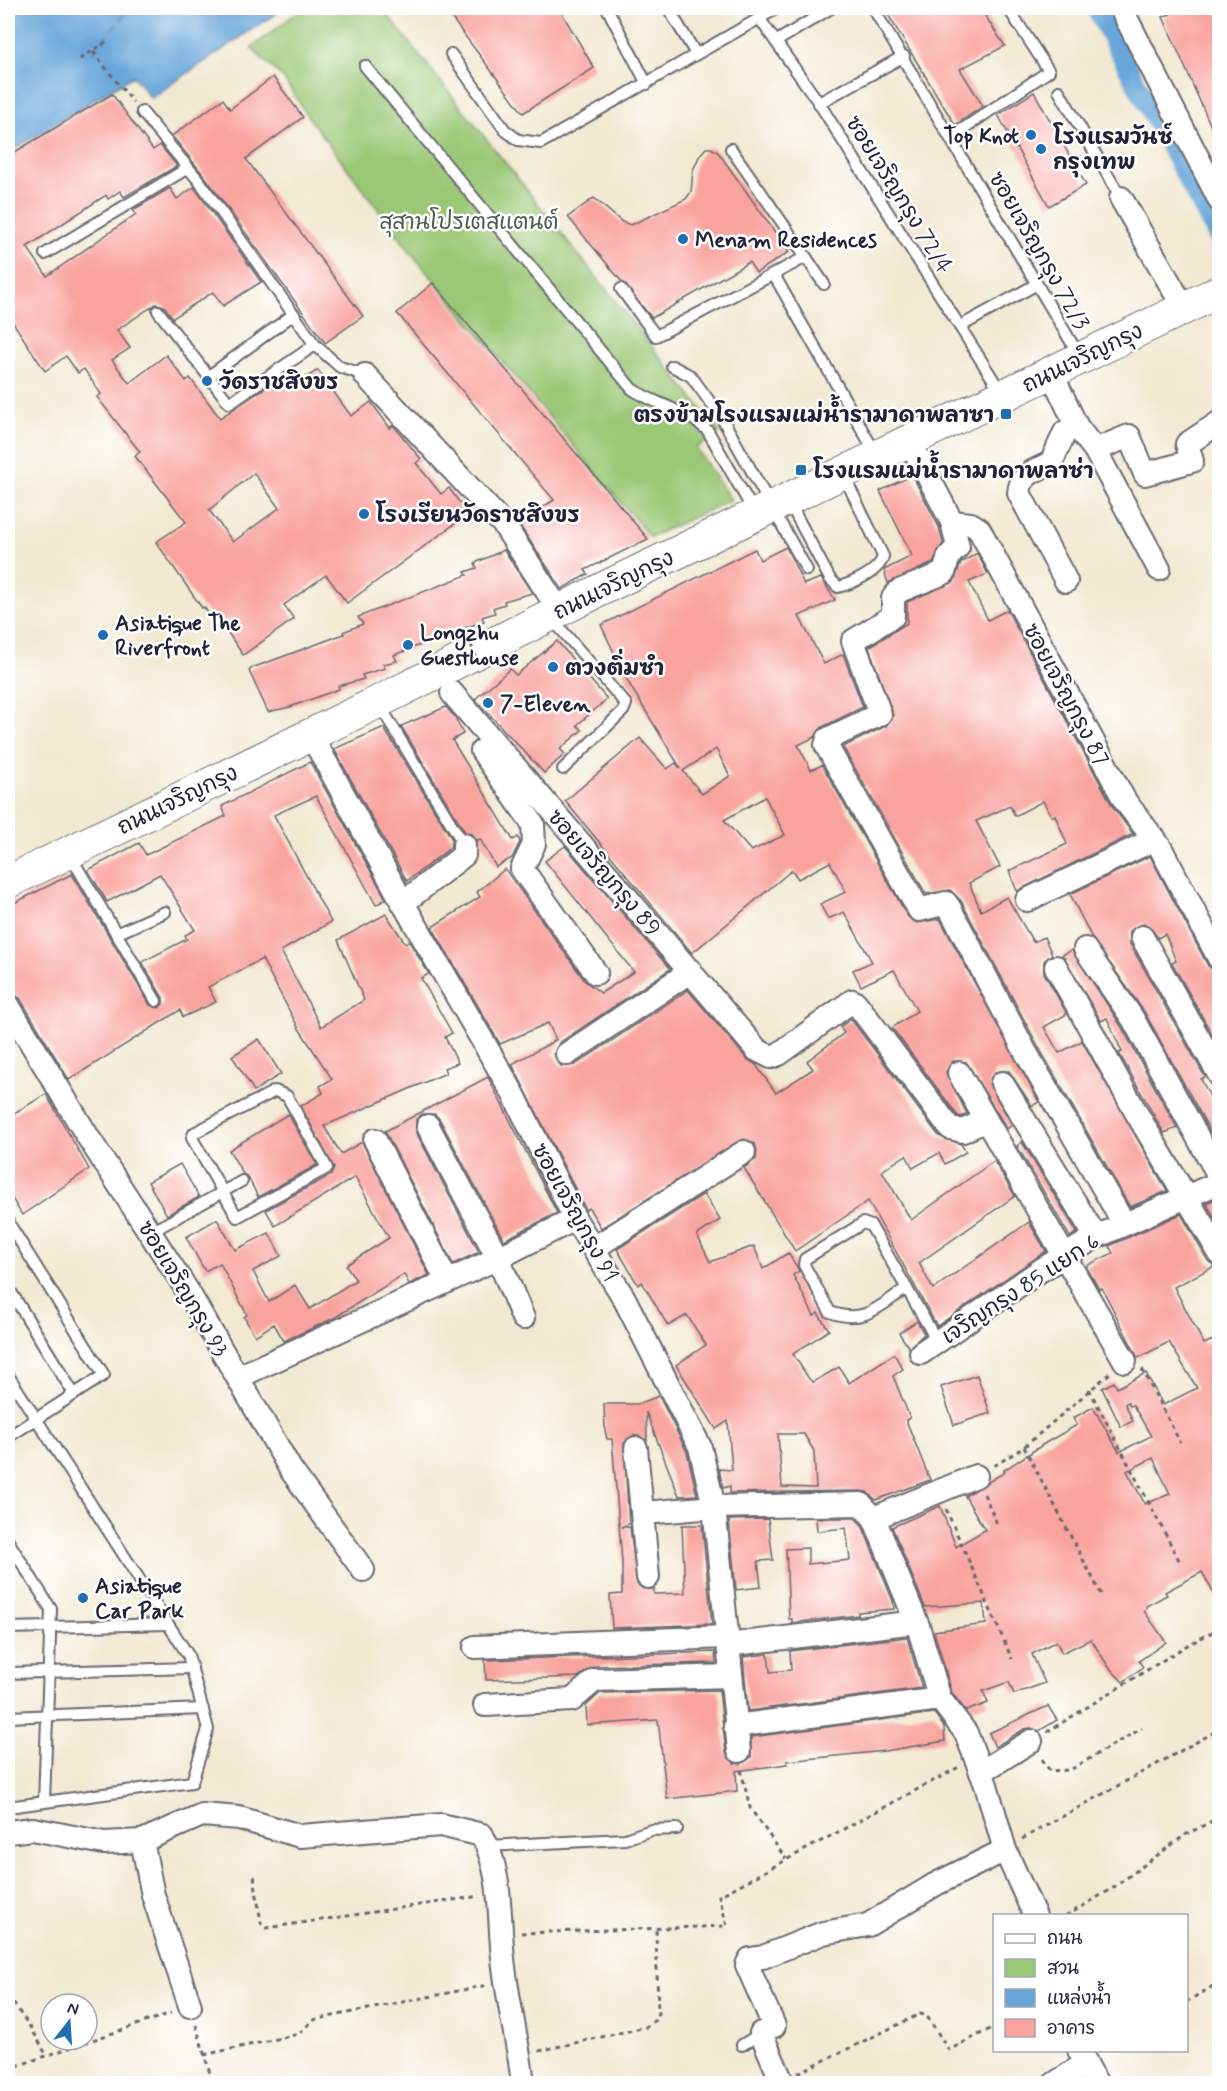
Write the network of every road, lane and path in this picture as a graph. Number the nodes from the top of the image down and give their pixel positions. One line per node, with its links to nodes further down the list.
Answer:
1 (607, 8): 17 (lane)
2 (668, 8): 13 (lane)
3 (831, 8): 9 (lane)
4 (873, 8): 14 (lane, ซอยเจริญกรุง 72/3)
5 (1008, 8): 21 (lane)
6 (1120, 8): 25 (street)
7 (774, 10): 8 (lane)
8 (759, 18): 9 (lane, ซอยเจริญกรุง 72/4); 13 (lane)
9 (777, 41): 19 (lane, ซอยเจริญกรุง 72/4)
10 (106, 42): 11 (path)
11 (93, 52): 15 (path); 20 (path)
12 (451, 54): 17 (lane)
13 (696, 54): 17 (lane)
14 (903, 56): 19 (lane); 21 (lane, ซอยเจริญกรุง 72/3)
15 (80, 58)
16 (365, 66): 50 (lane)
17 (647, 84)
18 (1059, 91): 24 (lane)
19 (819, 103): 36 (lane, ซอยเจริญกรุง 72/4)
20 (141, 112): 23 (lane)
21 (951, 137): 30 (lane, ซอยเจริญกรุง 72/3)
22 (731, 149): 27 (lane)
23 (188, 168): 26 (lane); 35 (lane)
24 (1121, 198): 33 (street)
25 (1220, 201)
26 (45, 254)
27 (806, 257): 28 (lane); 29 (lane)
28 (774, 275): 31 (lane); 48 (lane)
29 (824, 284)
30 (1037, 284): 36 (lane); 38 (lane, ซอยเจริญกรุง 72/3)
31 (621, 289)
32 (1220, 291): 33 (main road, ถนนเจริญกรุง)
33 (1185, 308): 38 (main road, ถนนเจริญกรุง)
34 (158, 311): 42 (lane)
35 (294, 314): 37 (lane); 42 (lane)
36 (961, 326): 43 (lane, ซอยเจริญกรุง 72/4)
37 (315, 345): 41 (lane); 42 (lane)
38 (1080, 357): 40 (main road, ถนนเจริญกรุง)
39 (672, 366): 50 (lane)
40 (1051, 372): 43 (main road, ถนนเจริญกรุง); 45 (street)
41 (364, 375): 55 (street)
42 (209, 376)
43 (1003, 395): 46 (main road, ถนนเจริญกรุง)
44 (1220, 422): 47 (street)
45 (1077, 427): 47 (street); 54 (street)
46 (910, 442): 48 (main road, ถนนเจริญกรุง); 51 (street)
47 (1095, 450): 52 (street)
48 (878, 457): 49 (main road, ถนนเจริญกรุง)
49 (843, 473): 50 (main road, ถนนเจริญกรุง); 50 (lane)
50 (771, 507): 53 (lane); 55 (main road, ถนนเจริญกรุง)
51 (952, 522): 62 (street, ซอยเจริญกรุง 87); 92 (street)
52 (1159, 569)
53 (807, 570)
54 (1066, 581)
55 (554, 613): 58 (main road, ถนนเจริญกรุง); 61 (lane)
56 (466, 636): 57 (path, bridge)
57 (480, 665)
58 (445, 682): 59 (main road, ถนนเจริญกรุง); 74 (street, ซอยเจริญกรุง 89); 75 (street)
59 (378, 702): 60 (main road, ถนนเจริญกรุง); 63 (lane)
60 (311, 735): 64 (main road, ถนนเจริญกรุง); 67 (street, ซอยเจริญกรุง 91)
61 (563, 769)
62 (1155, 839): 66 (street); 72 (street, ซอยเจริญกรุง 87)
63 (464, 845): 67 (street)
64 (68, 852): 65 (main road, ถนนเจริญกรุง); 69 (lane)
65 (8, 882)
66 (1027, 900)
67 (403, 903): 90 (street, ซอยเจริญกรุง 91)
68 (165, 912): 69 (lane)
69 (117, 934): 76 (lane)
70 (1142, 937): 80 (street)
71 (1085, 948): 86 (street)
72 (1220, 960)
73 (1056, 967): 89 (street)
74 (691, 971): 78 (street); 82 (street, ซอยเจริญกรุง 89)
75 (596, 973)
76 (156, 1001)
77 (8, 1005): 93 (street, ซอยเจริญกรุง 93)
78 (567, 1054)
79 (959, 1073): 82 (street)
80 (1220, 1076)
81 (1002, 1083): 94 (street)
82 (986, 1120): 97 (street)
83 (428, 1126): 98 (street)
84 (375, 1140): 99 (street)
85 (744, 1152): 95 (street)
86 (1220, 1180): 89 (street, เจริญกรุง 85 แยก 6)
87 (242, 1181): 88 (lane)
88 (222, 1193): 88 (lane); 93 (lane)
89 (1187, 1196): 92 (street, เจริญกรุง 85 แยก 6); 96 (street)
90 (575, 1219): 95 (street, ซอยเจริญกรุง 91); 98 (street)
91 (8, 1222): 109 (lane)
92 (1124, 1224): 94 (street, เจริญกรุง 85 แยก 6)
93 (151, 1232): 106 (street, ซอยเจริญกรุง 93)
94 (1096, 1237): 97 (street, เจริญกรุง 85 แยก 6)
95 (594, 1248): 117 (street, ซอยเจริญกรุง 91)
96 (1220, 1254)
97 (1063, 1256): 103 (street, เจริญกรุง 85 แยก 6); 104 (street)
98 (498, 1258): 99 (street); 102 (street)
99 (447, 1281): 106 (street)
100 (8, 1287): 109 (lane)
101 (907, 1288): 101 (lane); 103 (lane)
102 (523, 1318)
103 (929, 1347)
104 (1125, 1361): 112 (path)
105 (8, 1375): 110 (lane)
106 (238, 1377): 123 (street, ซอยเจริญกรุง 93)
107 (1098, 1382): 108 (path)
108 (1089, 1389): 113 (path); 122 (path)
109 (74, 1394): 110 (lane)
110 (35, 1419): 111 (lane); 127 (lane)
111 (8, 1437)
112 (1180, 1442)
113 (1024, 1447): 115 (path); 125 (path)
114 (636, 1448): 118 (street)
115 (976, 1476): 116 (street); 120 (path)
116 (939, 1491): 119 (street); 133 (path)
117 (714, 1507): 118 (street); 119 (street); 131 (street, ซอยเจริญกรุง 91)
118 (644, 1513): 124 (street)
119 (874, 1518): 126 (street)
120 (998, 1526)
121 (8, 1541): 128 (lane)
122 (1181, 1564)
123 (363, 1570)
124 (648, 1577)
125 (1101, 1593)
126 (916, 1622): 131 (street); 138 (street)
127 (168, 1624): 128 (lane); 134 (lane)
128 (51, 1627): 129 (lane); 135 (lane)
129 (8, 1628)
130 (1220, 1628): 146 (path)
131 (727, 1641): 132 (street); 137 (street, ซอยเจริญกรุง 91)
132 (475, 1647)
133 (1012, 1659)
134 (192, 1668): 135 (lane); 140 (lane)
135 (49, 1672): 136 (lane); 141 (lane)
136 (8, 1673)
137 (731, 1676): 139 (street); 143 (street, ซอยเจริญกรุง 91)
138 (940, 1699): 143 (street); 148 (street)
139 (485, 1705)
140 (203, 1709): 141 (lane); 149 (lane)
141 (47, 1715): 142 (lane); 149 (lane)
142 (8, 1717)
143 (735, 1726): 147 (street, ซอยเจริญกรุง 91)
144 (1142, 1728): 146 (path)
145 (1220, 1729): 156 (path)
146 (1031, 1741): 148 (street)
147 (739, 1751): 157 (path)
148 (978, 1766): 156 (street); 157 (path)
149 (44, 1802): 150 (lane)
150 (8, 1807)
151 (1220, 1817): 161 (path)
152 (677, 1829): 155 (lane)
153 (8, 1832): 154 (street)
154 (142, 1841): 155 (street); 168 (street)
155 (488, 1846): 159 (street)
156 (1005, 1850): 160 (street); 170 (street)
157 (786, 1860): 162 (path)
158 (254, 1876): 159 (path)
159 (500, 1893): 163 (street)
160 (1034, 1914)
161 (1069, 1914)
162 (656, 1928): 163 (path); 174 (path)
163 (501, 1934): 164 (street)
164 (507, 1981): 172 (path); 174 (street)
165 (1220, 1982): 167 (path)
166 (8, 1996): 173 (path)
167 (1188, 2001)
168 (190, 2006): 172 (path); 173 (path)
169 (993, 2028): 177 (path)
170 (767, 2030): 171 (lane); 177 (street)
171 (742, 2045)
172 (204, 2055): 178 (path)
173 (47, 2056): 176 (path)
174 (520, 2056): 179 (street)
175 (1082, 2057): 180 (street); 181 (street)
176 (8, 2069)
177 (783, 2082)
178 (212, 2083)
179 (523, 2084)
180 (1054, 2084)
181 (1097, 2084)

